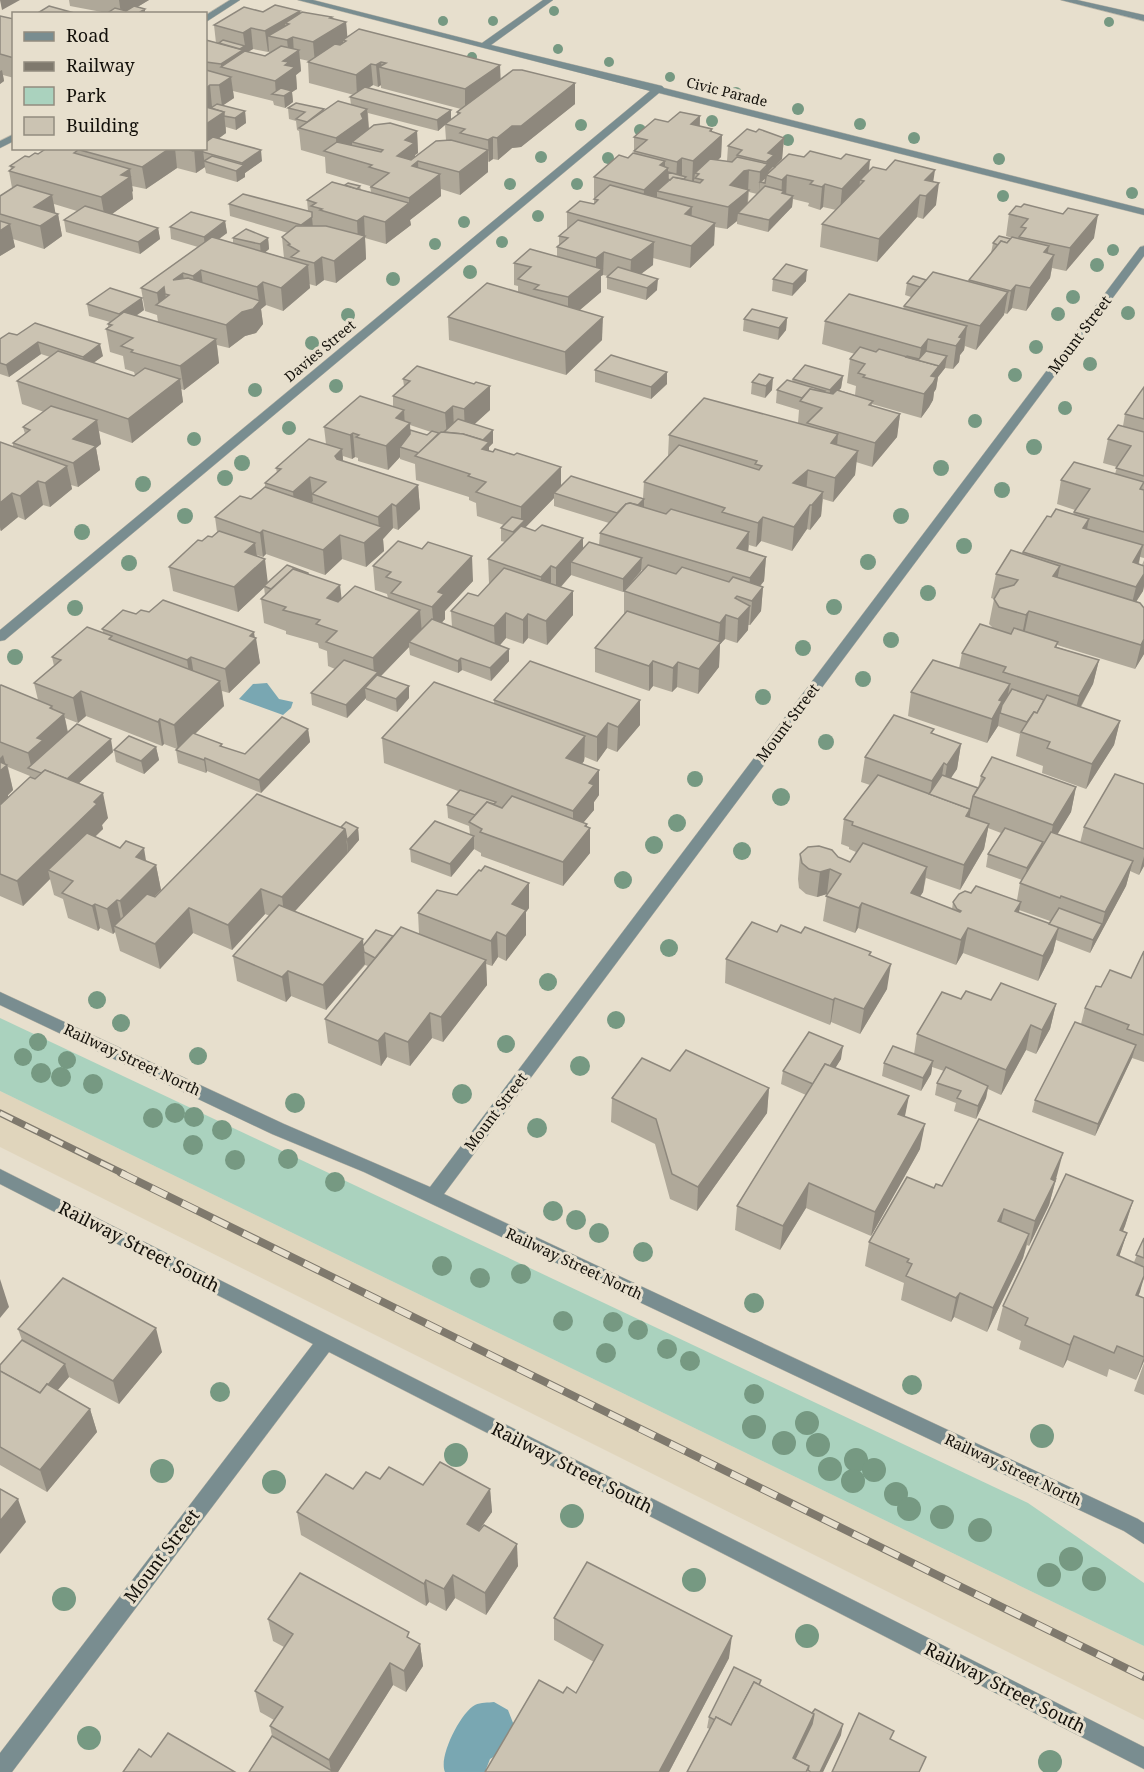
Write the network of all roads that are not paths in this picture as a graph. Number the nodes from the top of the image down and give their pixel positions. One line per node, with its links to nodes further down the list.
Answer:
1 (236, 0): 5 (street)
2 (302, 0): 7 (street, Civic Parade)
3 (549, 0): 7 (street)
4 (1072, 1): 6 (street)
5 (207, 18)
6 (1144, 18)
7 (485, 45): 8 (street, Civic Parade)
8 (659, 88): 9 (street, Civic Parade); 11 (street, Davies Street)
9 (1144, 212)
10 (1144, 249): 14 (street, Mount Street)
11 (0, 637)
12 (0, 998): 14 (street, Railway Street North)
13 (0, 1176): 15 (street, Railway Street South)
14 (432, 1197): 16 (street, Railway Street North)
15 (325, 1343): 17 (street, Railway Street South); 18 (street, Mount Street)
16 (1144, 1535)
17 (1144, 1758)
18 (0, 1770)

